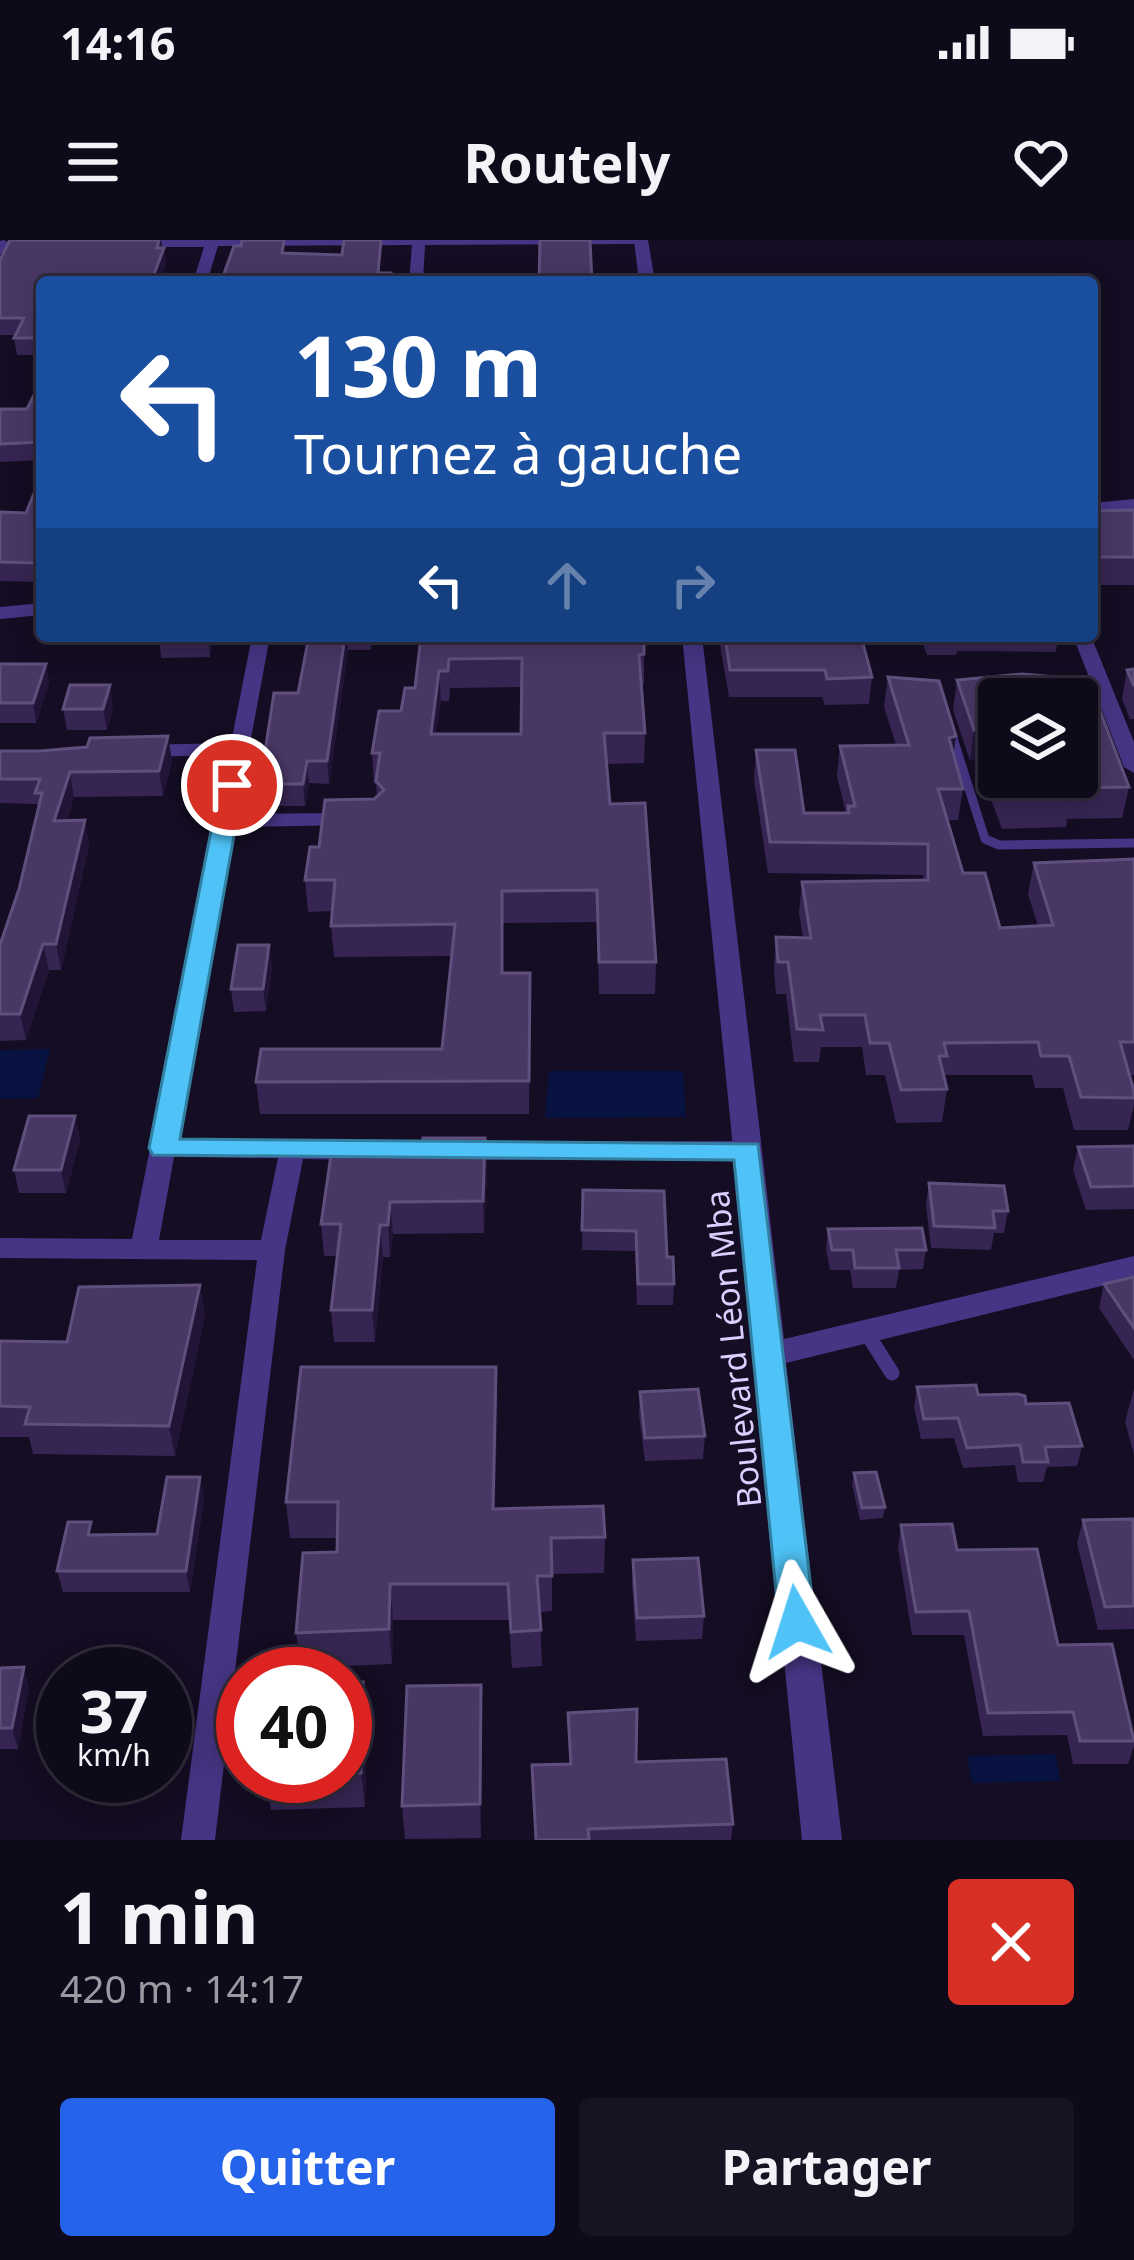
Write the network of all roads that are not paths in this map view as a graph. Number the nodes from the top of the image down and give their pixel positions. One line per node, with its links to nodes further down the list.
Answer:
1 (640, 240): 2 (street); 9 (street)
2 (418, 241): 4 (street); 8 (street)
3 (119, 243): 4 (street)
4 (212, 243): 7 (street)
5 (27, 244): 6 (street)
6 (1, 246)
7 (202, 276)
8 (416, 276)
9 (646, 276)
10 (1134, 506): 11 (street)
11 (1098, 509)
12 (36, 610): 13 (street)
13 (0, 614)
14 (260, 642): 18 (street)
15 (693, 642): 25 (street, Boulevard Léon Mba)
16 (1084, 642): 20 (street)
17 (944, 711): 23 (lane)
18 (239, 749): 19 (street); 22 (street)
19 (119, 751)
20 (1134, 767)
21 (371, 819): 22 (street)
22 (224, 821): 24 (street)
23 (1134, 843)
24 (164, 1148): 26 (street); 30 (street)
25 (748, 1150): 28 (street); 34 (street, Boulevard Léon Mba)
26 (292, 1151): 27 (street); 31 (street)
27 (383, 1151)
28 (428, 1151)
29 (0, 1248): 30 (street)
30 (144, 1248): 31 (street)
31 (272, 1250): 36 (street)
32 (1134, 1267): 33 (street)
33 (866, 1331): 34 (street); 35 (lane)
34 (769, 1355): 37 (street, Boulevard Léon Mba)
35 (892, 1373)
36 (198, 1840)
37 (822, 1840)

